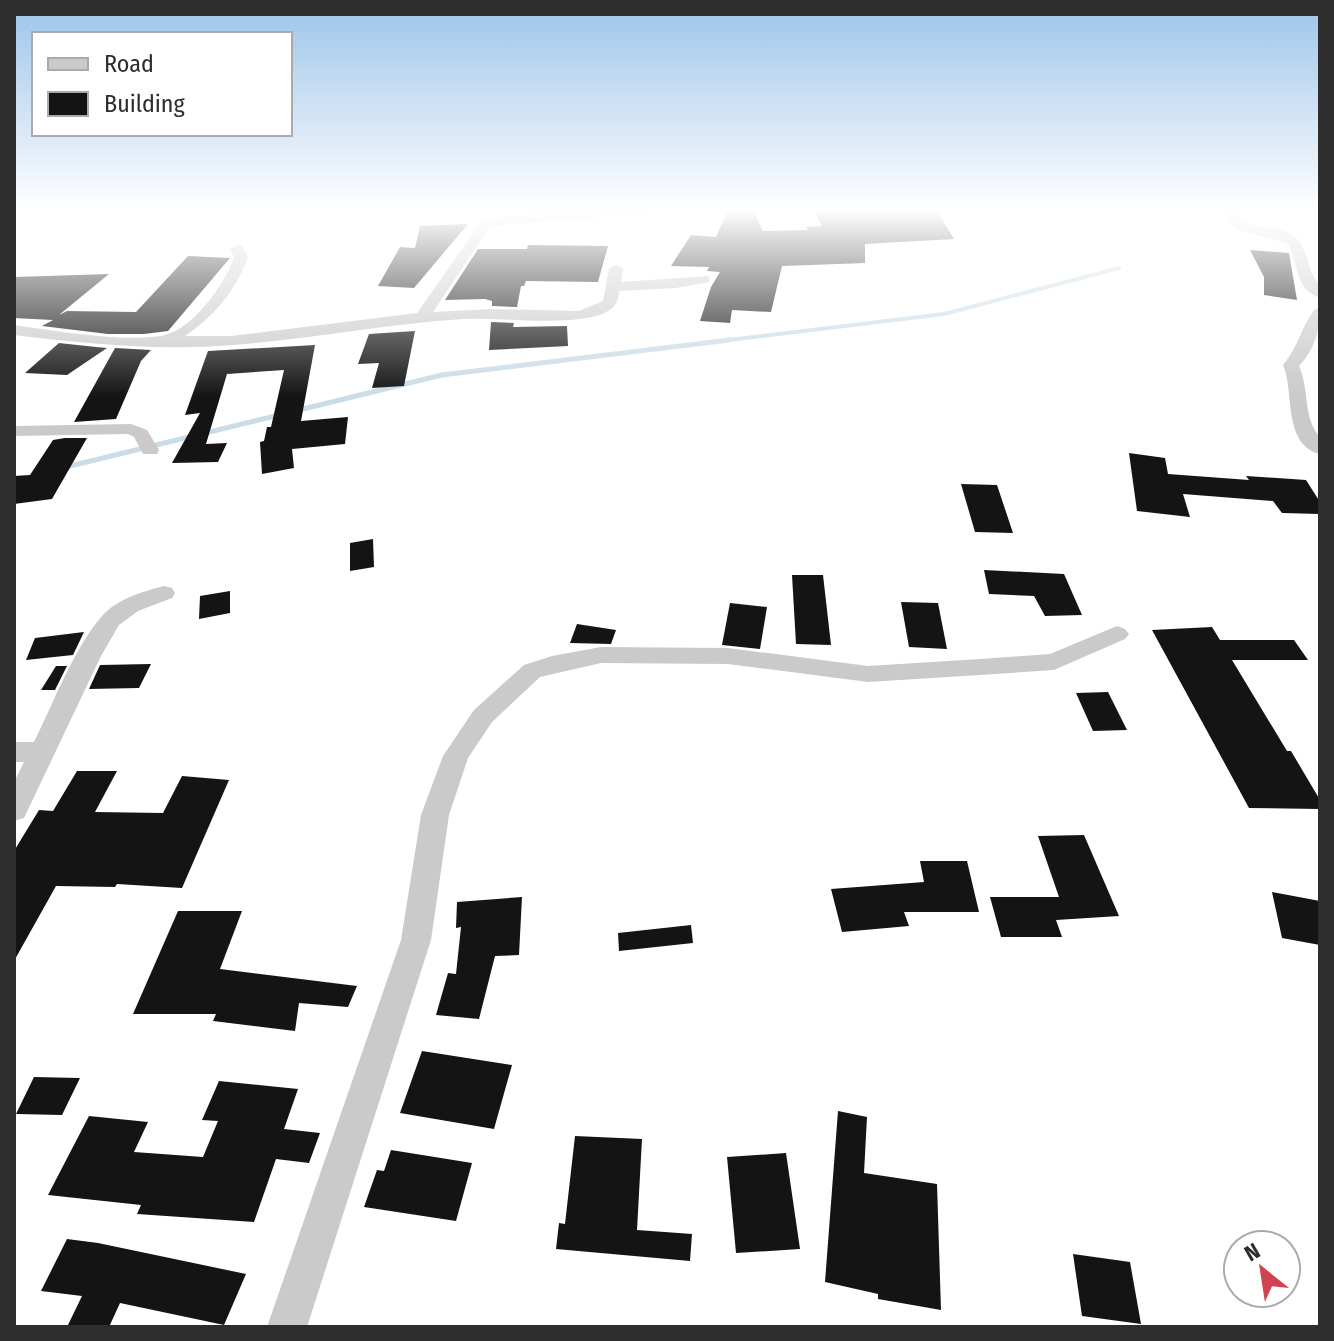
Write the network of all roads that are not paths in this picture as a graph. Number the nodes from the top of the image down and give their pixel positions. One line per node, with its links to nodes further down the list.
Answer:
1 (237, 272): 12 (street)
2 (452, 272): 9 (street)
3 (616, 272): 6 (street)
4 (1302, 272): 7 (street)
5 (704, 279): 6 (street)
6 (613, 287): 9 (street)
7 (1320, 294)
8 (1320, 312): 15 (street)
9 (422, 317): 12 (street)
10 (14, 330): 11 (street)
11 (46, 335): 12 (street); 13 (street)
12 (163, 342)
13 (14, 348)
14 (14, 431): 16 (street)
15 (1320, 448)
16 (150, 450)
17 (164, 593): 20 (street)
18 (1117, 634): 22 (street)
19 (14, 752): 20 (street)
20 (41, 752): 21 (street)
21 (14, 810)
22 (287, 1327)

